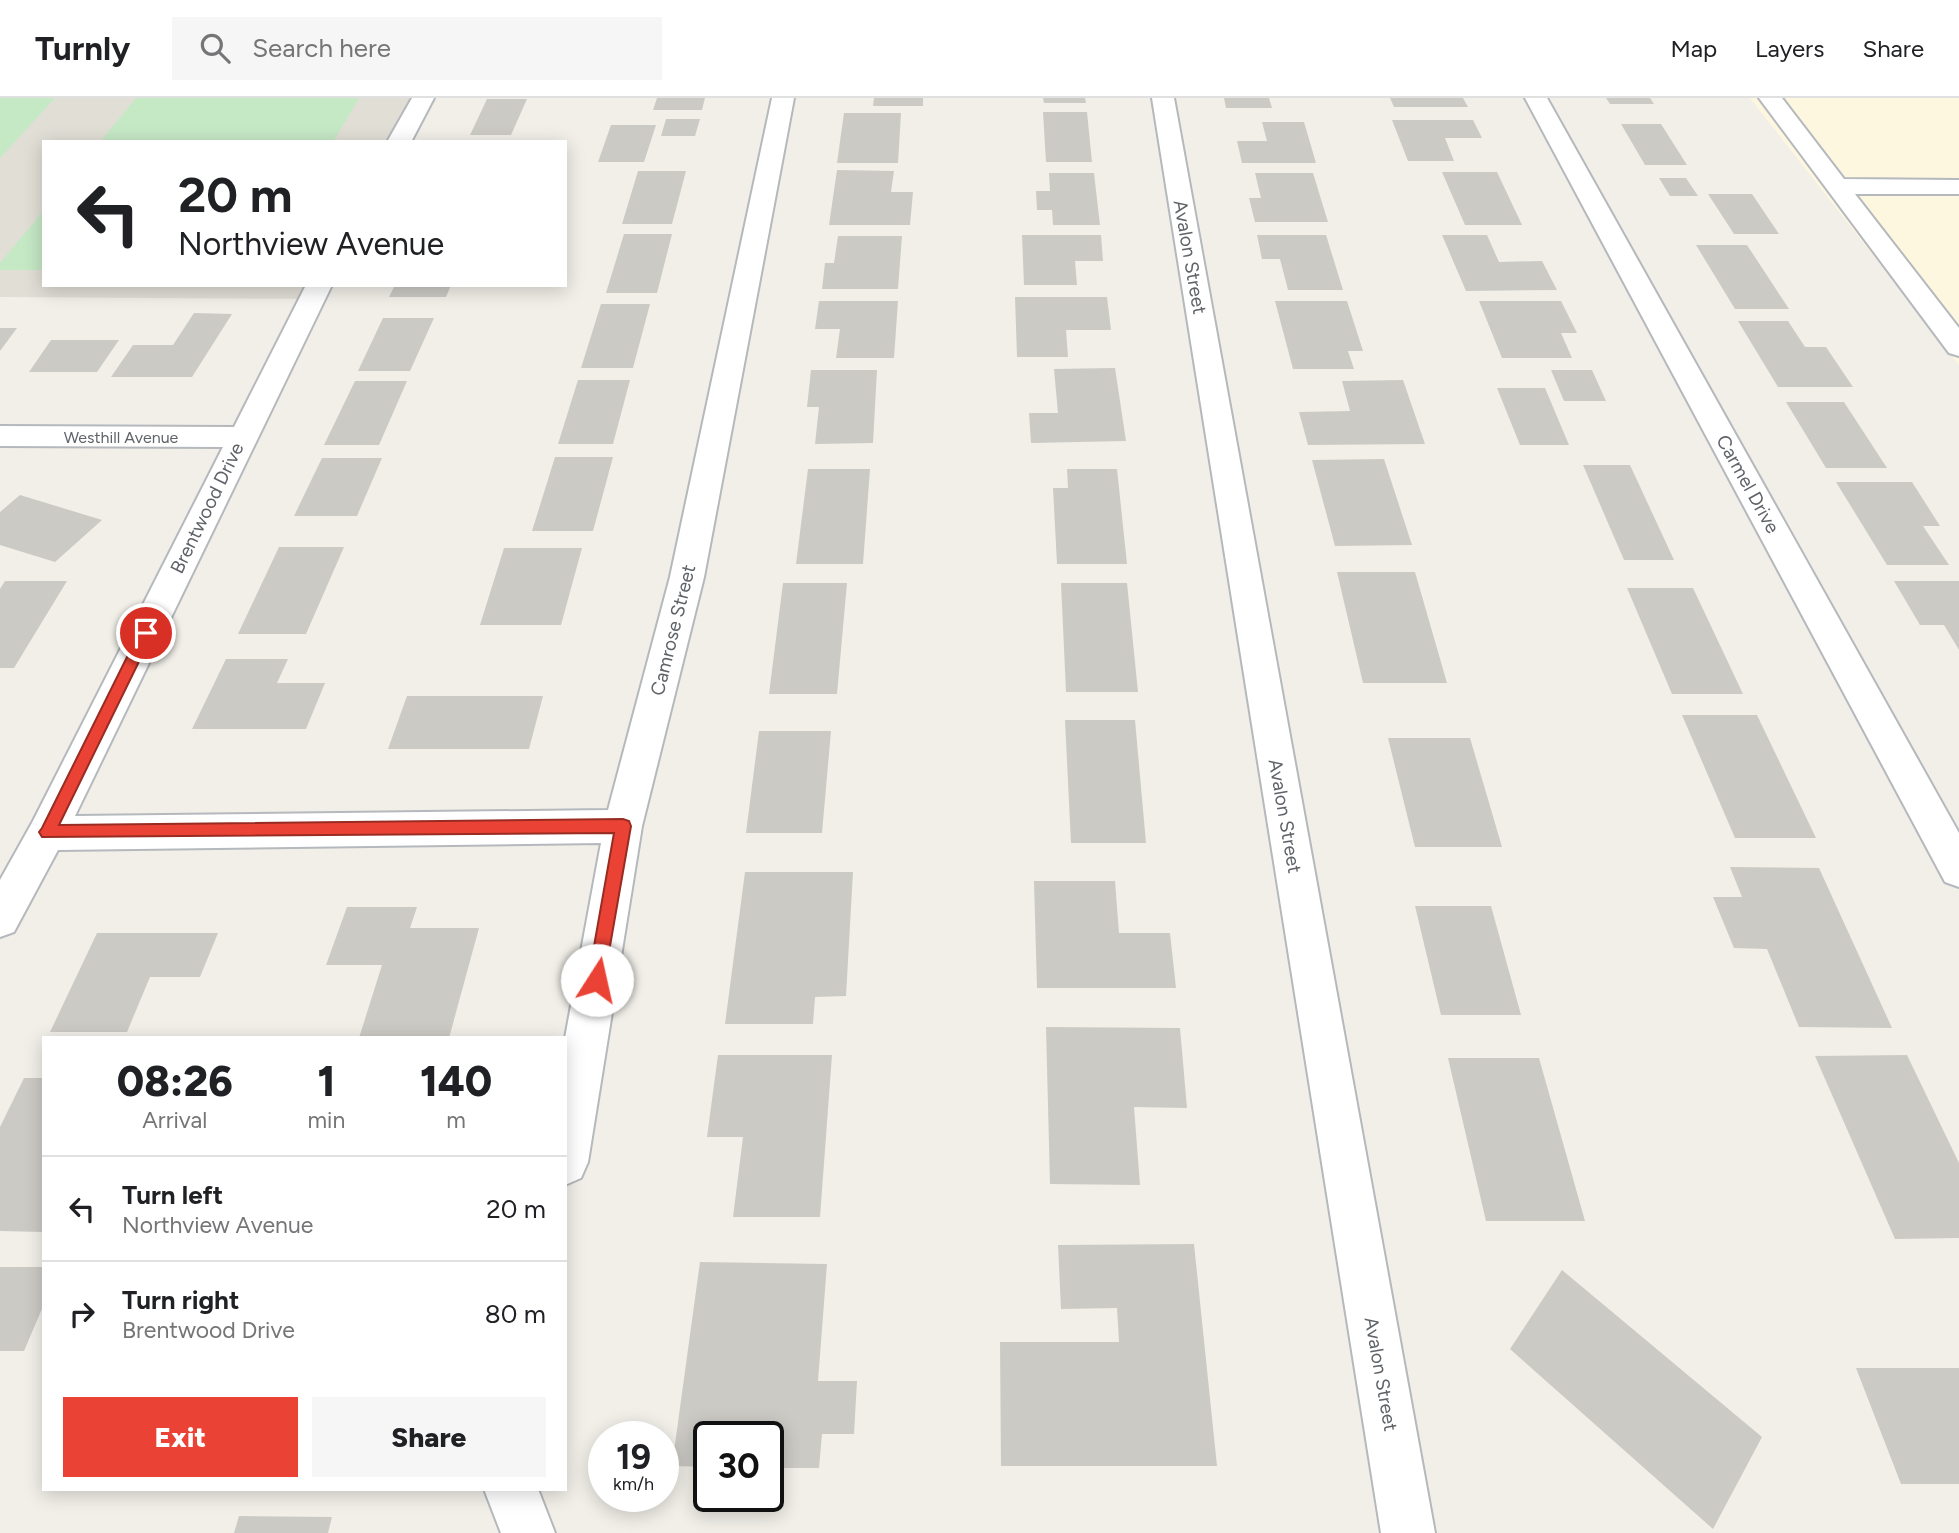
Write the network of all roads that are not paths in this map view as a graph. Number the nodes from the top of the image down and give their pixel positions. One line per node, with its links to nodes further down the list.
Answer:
1 (423, 98): 6 (street)
2 (783, 98): 13 (street, Camrose Street)
3 (1163, 98): 20 (street, Avalon Street)
4 (1536, 98): 15 (street, Carmel Drive)
5 (1770, 98): 7 (street)
6 (400, 140)
7 (1836, 187): 8 (street); 10 (street)
8 (1959, 187)
9 (318, 287): 12 (street, Brentwood Drive)
10 (1959, 347)
11 (0, 436): 12 (street, Westhill Avenue)
12 (242, 437): 14 (street, Brentwood Drive)
13 (623, 826): 14 (street); 17 (street, Camrose Street)
14 (47, 832): 16 (street, Brentwood Drive)
15 (1959, 870)
16 (0, 919)
17 (567, 1150)
18 (512, 1491): 19 (street)
19 (528, 1533)
20 (1408, 1533)

